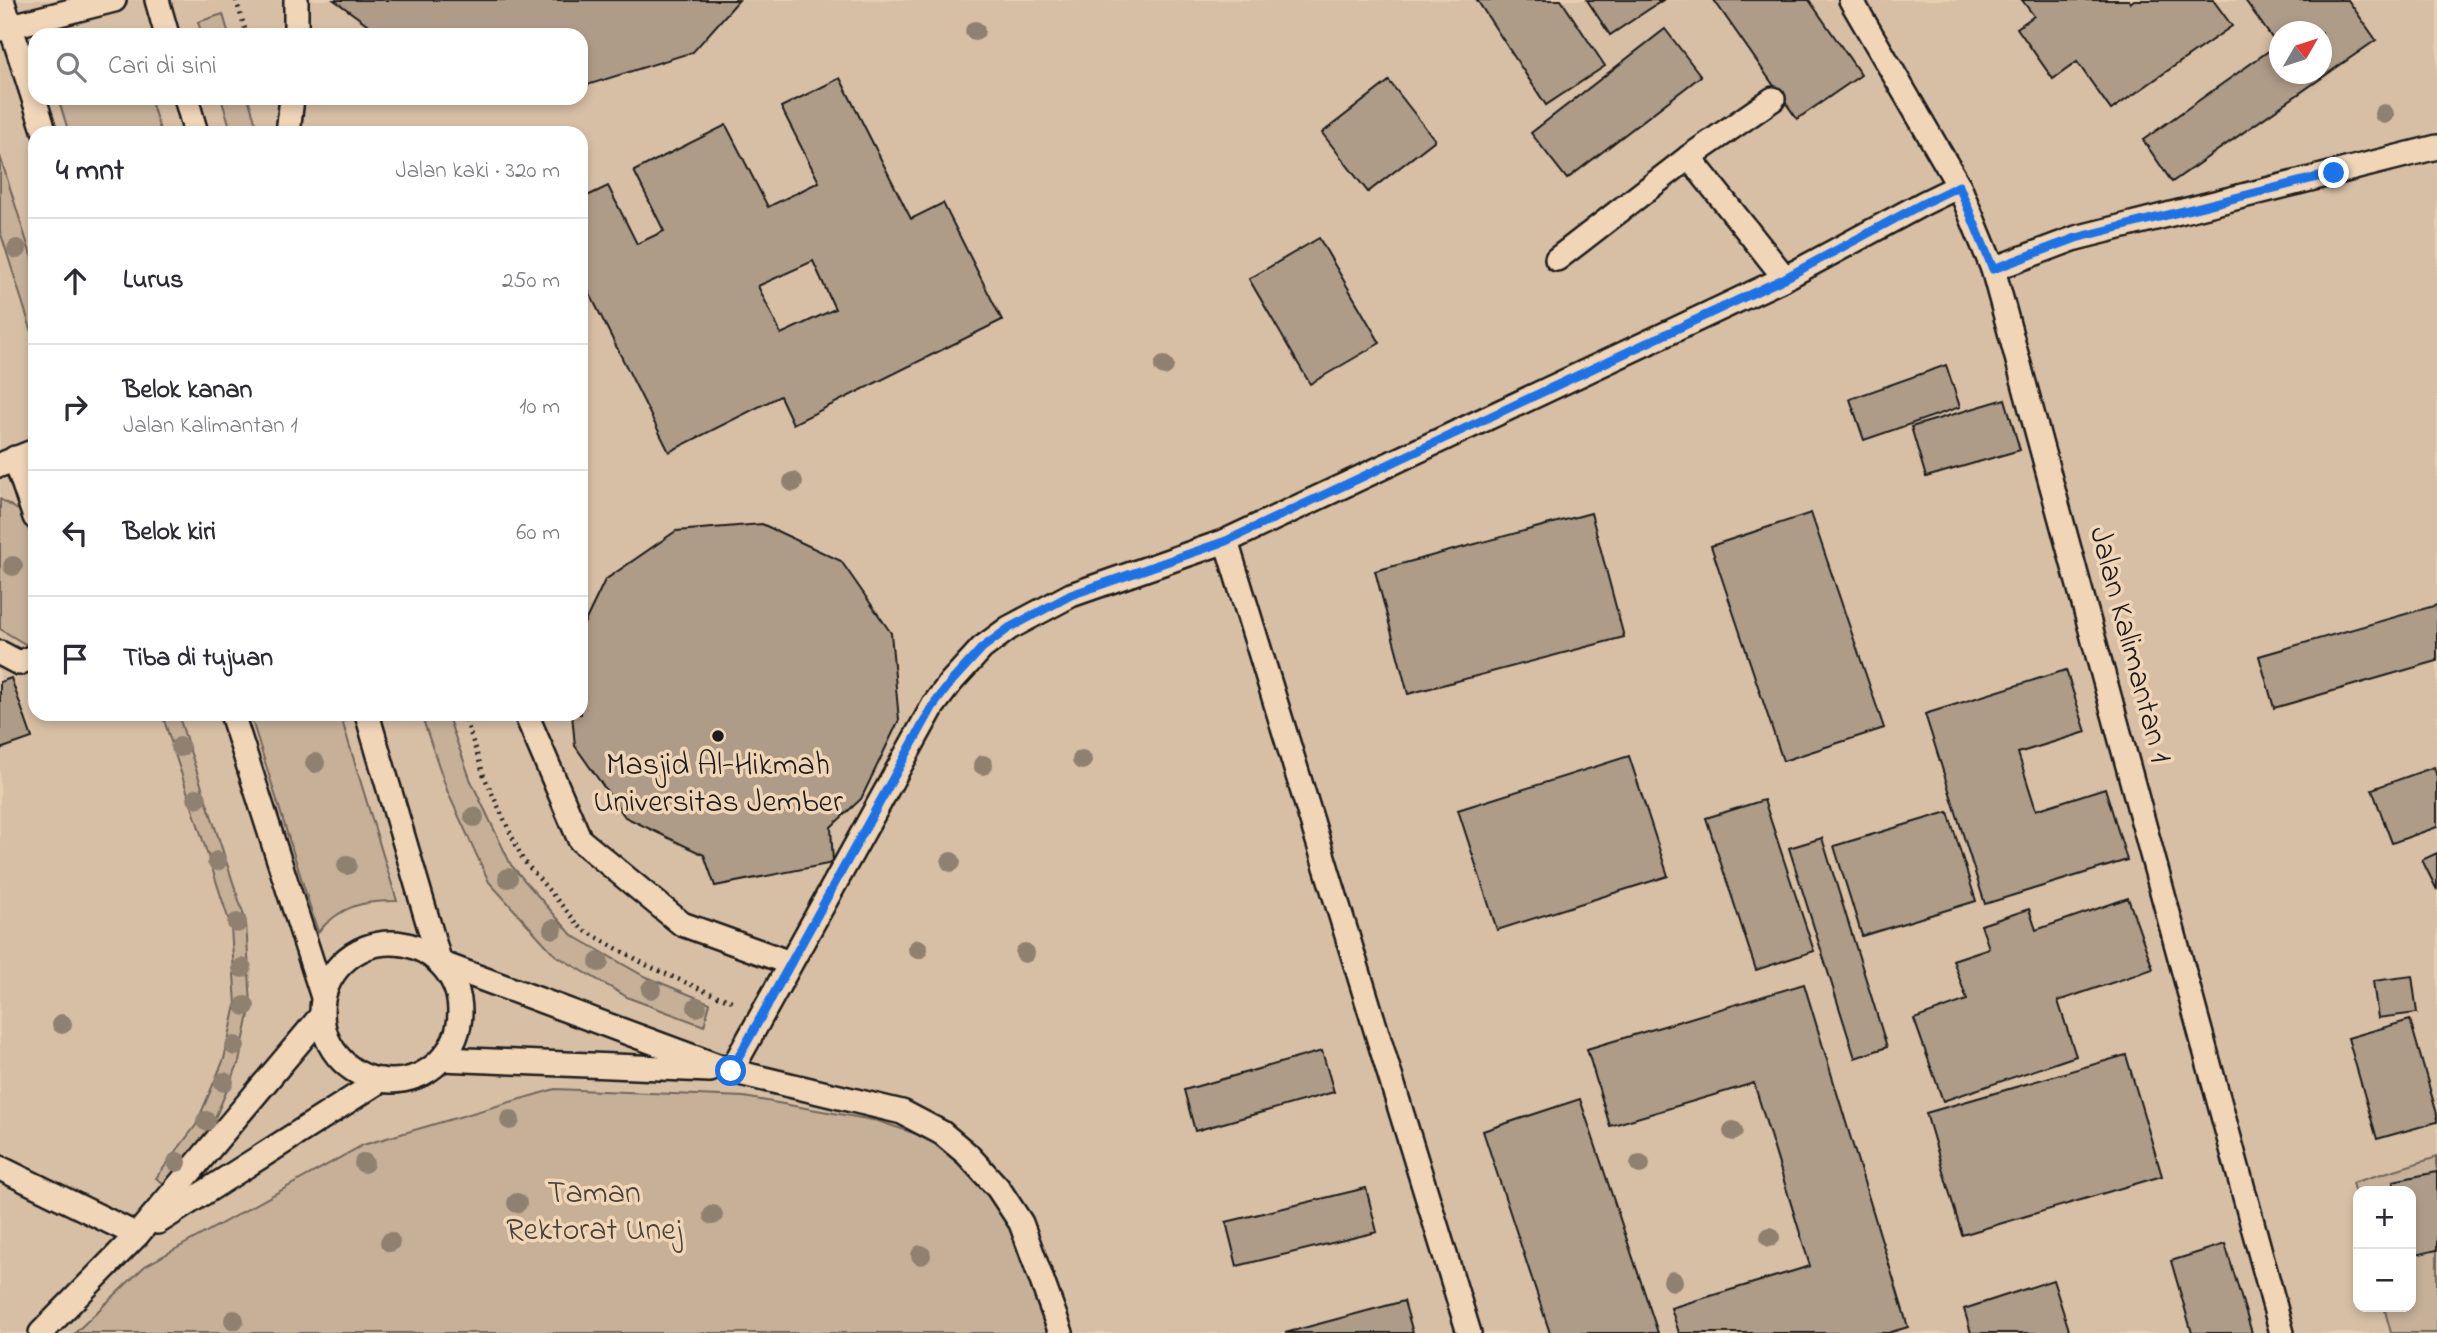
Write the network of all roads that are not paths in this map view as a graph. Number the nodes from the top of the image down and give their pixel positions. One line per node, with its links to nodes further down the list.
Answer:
1 (2, 0): 6 (lane)
2 (114, 0): 6 (lane)
3 (156, 0): 7 (lane)
4 (296, 0): 8 (lane)
5 (1851, 0): 19 (lane, Jalan Kalimantan 1)
6 (5, 27): 9 (lane)
7 (165, 28)
8 (296, 28)
9 (28, 88)
10 (1773, 99): 18 (lane)
11 (34, 105): 14 (lane)
12 (188, 105): 15 (lane)
13 (291, 105): 16 (lane)
14 (42, 126)
15 (194, 126)
16 (289, 126)
17 (2437, 147): 21 (lane)
18 (1689, 157): 20 (lane); 22 (lane)
19 (1959, 186): 21 (lane, Jalan Kalimantan 1); 22 (lane)
20 (1557, 259)
21 (1993, 269): 42 (lane, Jalan Kalimantan 1)
22 (1785, 278): 25 (lane)
23 (17, 458): 24 (lane)
24 (28, 494)
25 (1226, 541): 32 (lane); 41 (lane)
26 (0, 653): 27 (lane)
27 (28, 659)
28 (234, 721): 33 (lane)
29 (369, 721): 31 (lane)
30 (529, 721): 32 (lane)
31 (440, 963): 33 (lane); 34 (lane); 35 (lane)
32 (790, 963): 35 (lane)
33 (322, 1005): 36 (lane); 38 (lane)
34 (442, 1059): 35 (lane); 36 (lane)
35 (731, 1071): 40 (lane)
36 (381, 1080): 38 (lane)
37 (0, 1168): 38 (lane)
38 (137, 1235): 39 (lane)
39 (41, 1333)
40 (1061, 1333)
41 (1469, 1333)
42 (2282, 1333)

